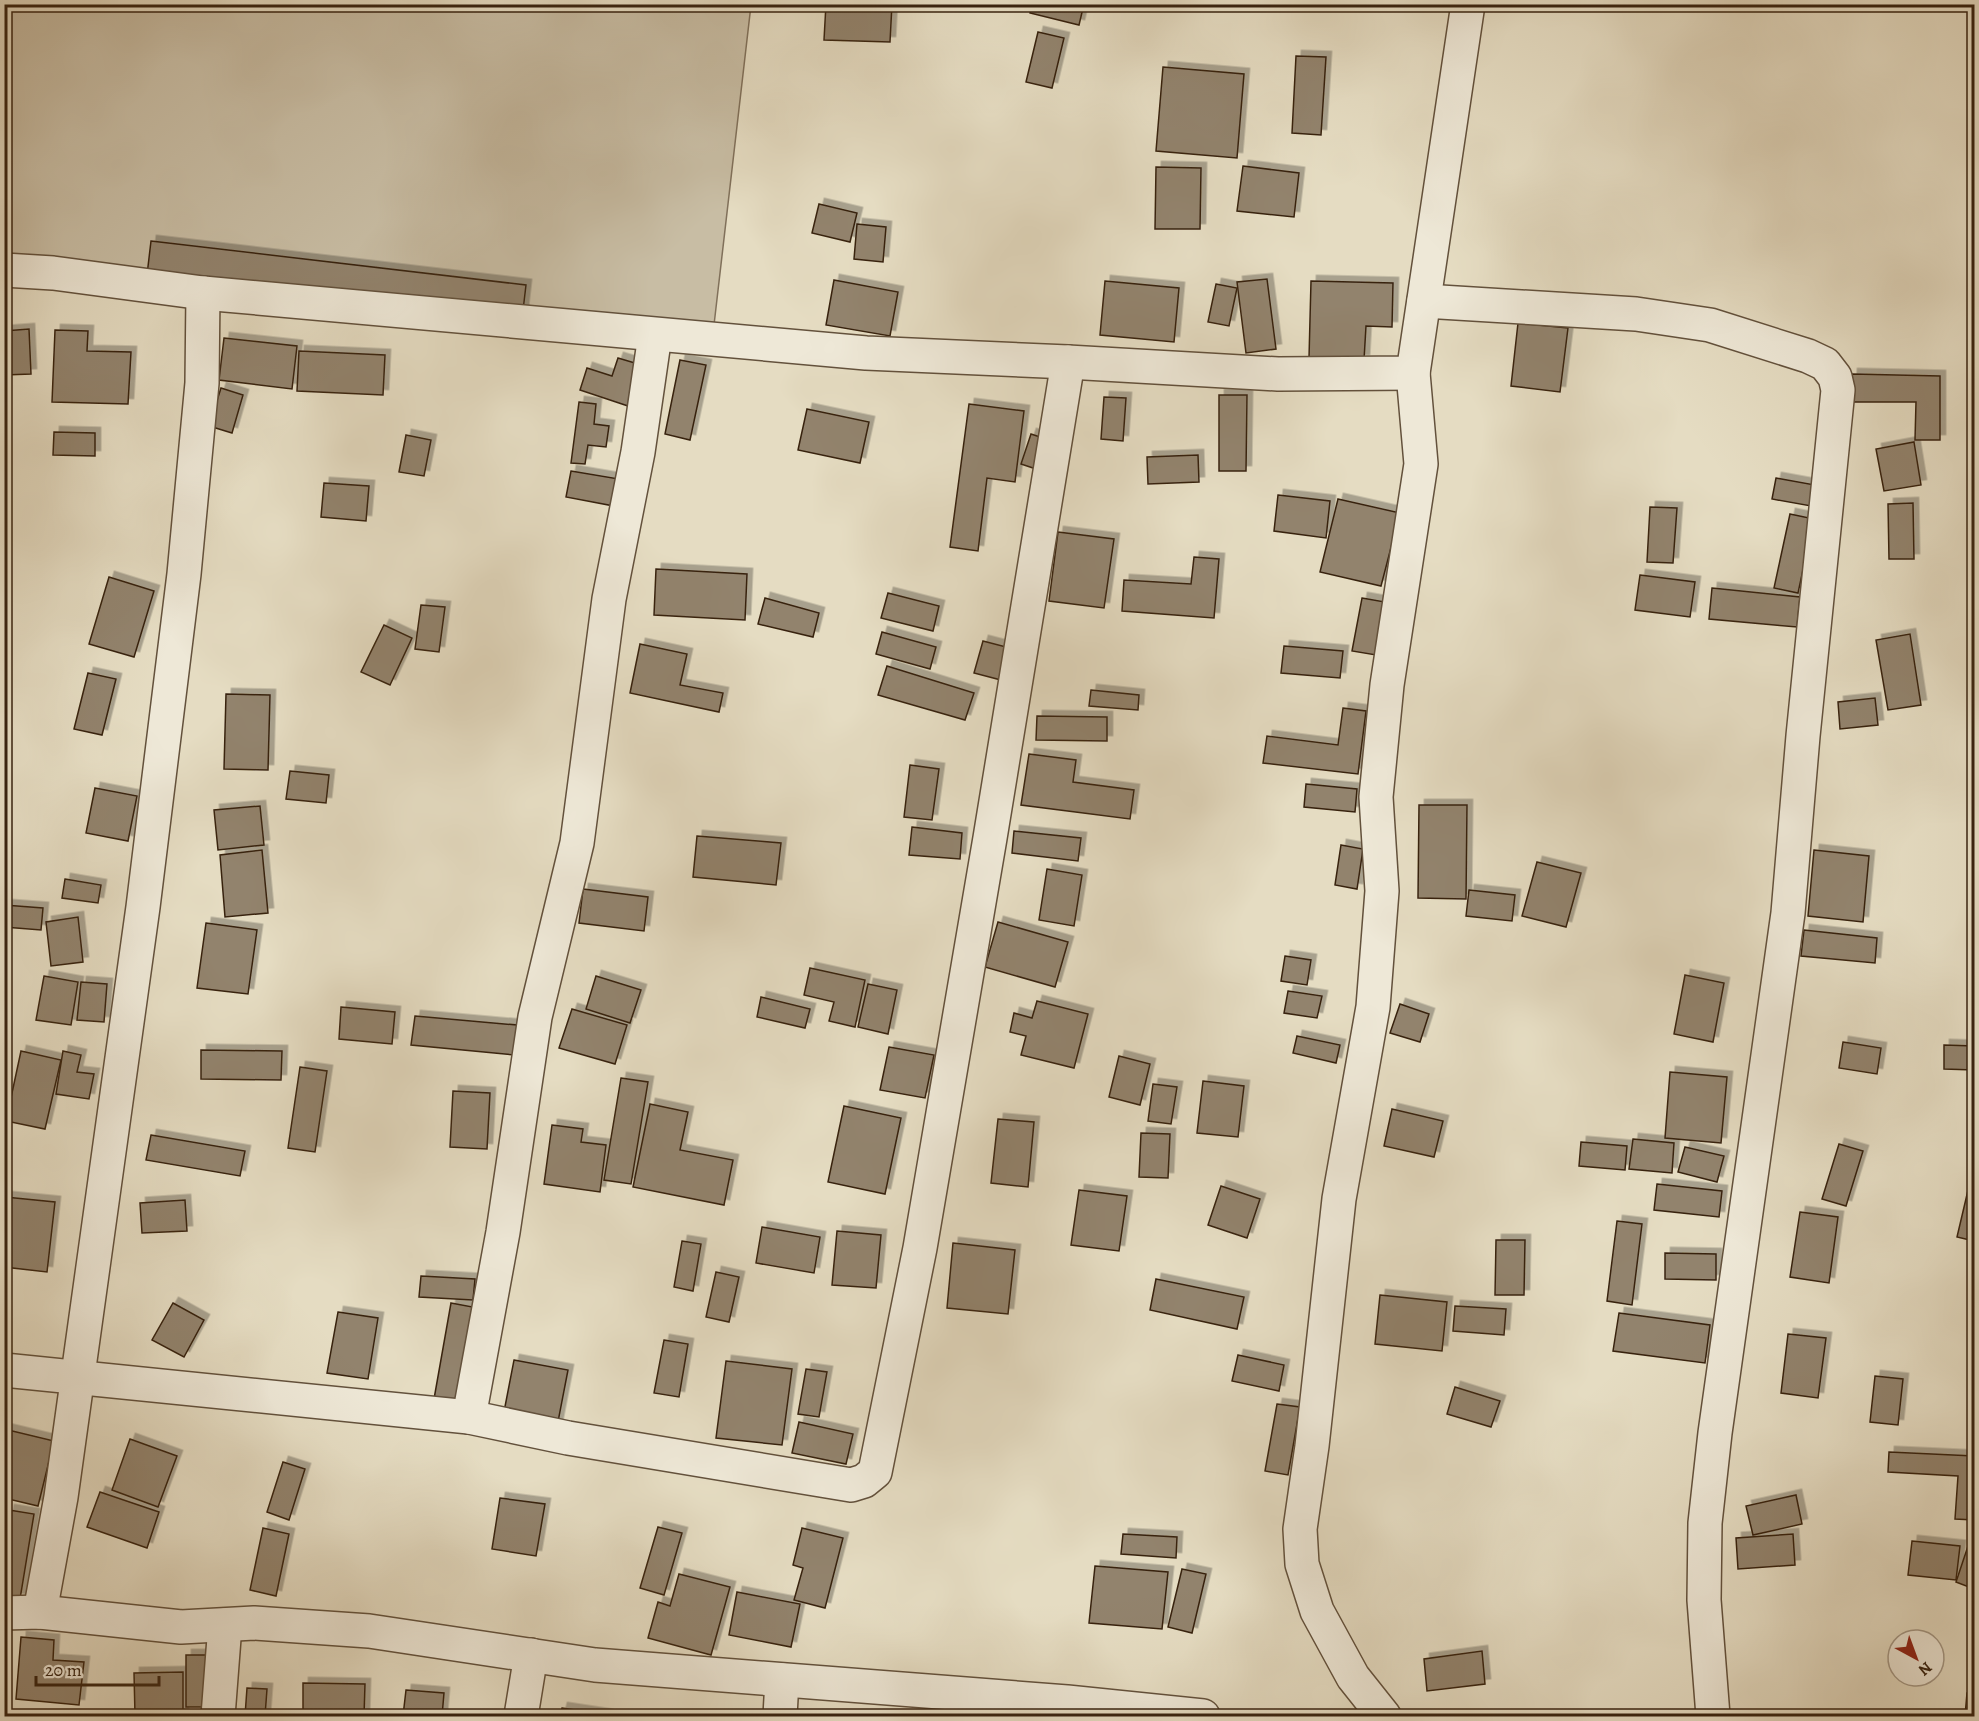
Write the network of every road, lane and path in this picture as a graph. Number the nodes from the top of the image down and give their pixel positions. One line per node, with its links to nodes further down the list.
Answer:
1 (1468, 4): 4 (street)
2 (4, 270): 3 (street)
3 (203, 293): 5 (street); 9 (street)
4 (1424, 301): 7 (street); 22 (street)
5 (655, 335): 6 (street); 10 (street)
6 (1068, 362): 7 (street); 10 (street)
7 (1413, 373): 21 (street)
8 (4, 1370): 9 (street)
9 (77, 1376): 10 (street); 11 (street)
10 (469, 1417)
11 (40, 1612): 12 (street); 13 (street)
12 (4, 1613)
13 (225, 1625): 14 (street); 17 (street)
14 (531, 1655): 15 (street); 18 (street)
15 (782, 1680): 16 (street); 19 (street)
16 (1066, 1709): 20 (street)
17 (218, 1716)
18 (521, 1716)
19 (780, 1716)
20 (1203, 1716)
21 (1384, 1716)
22 (1713, 1716)

